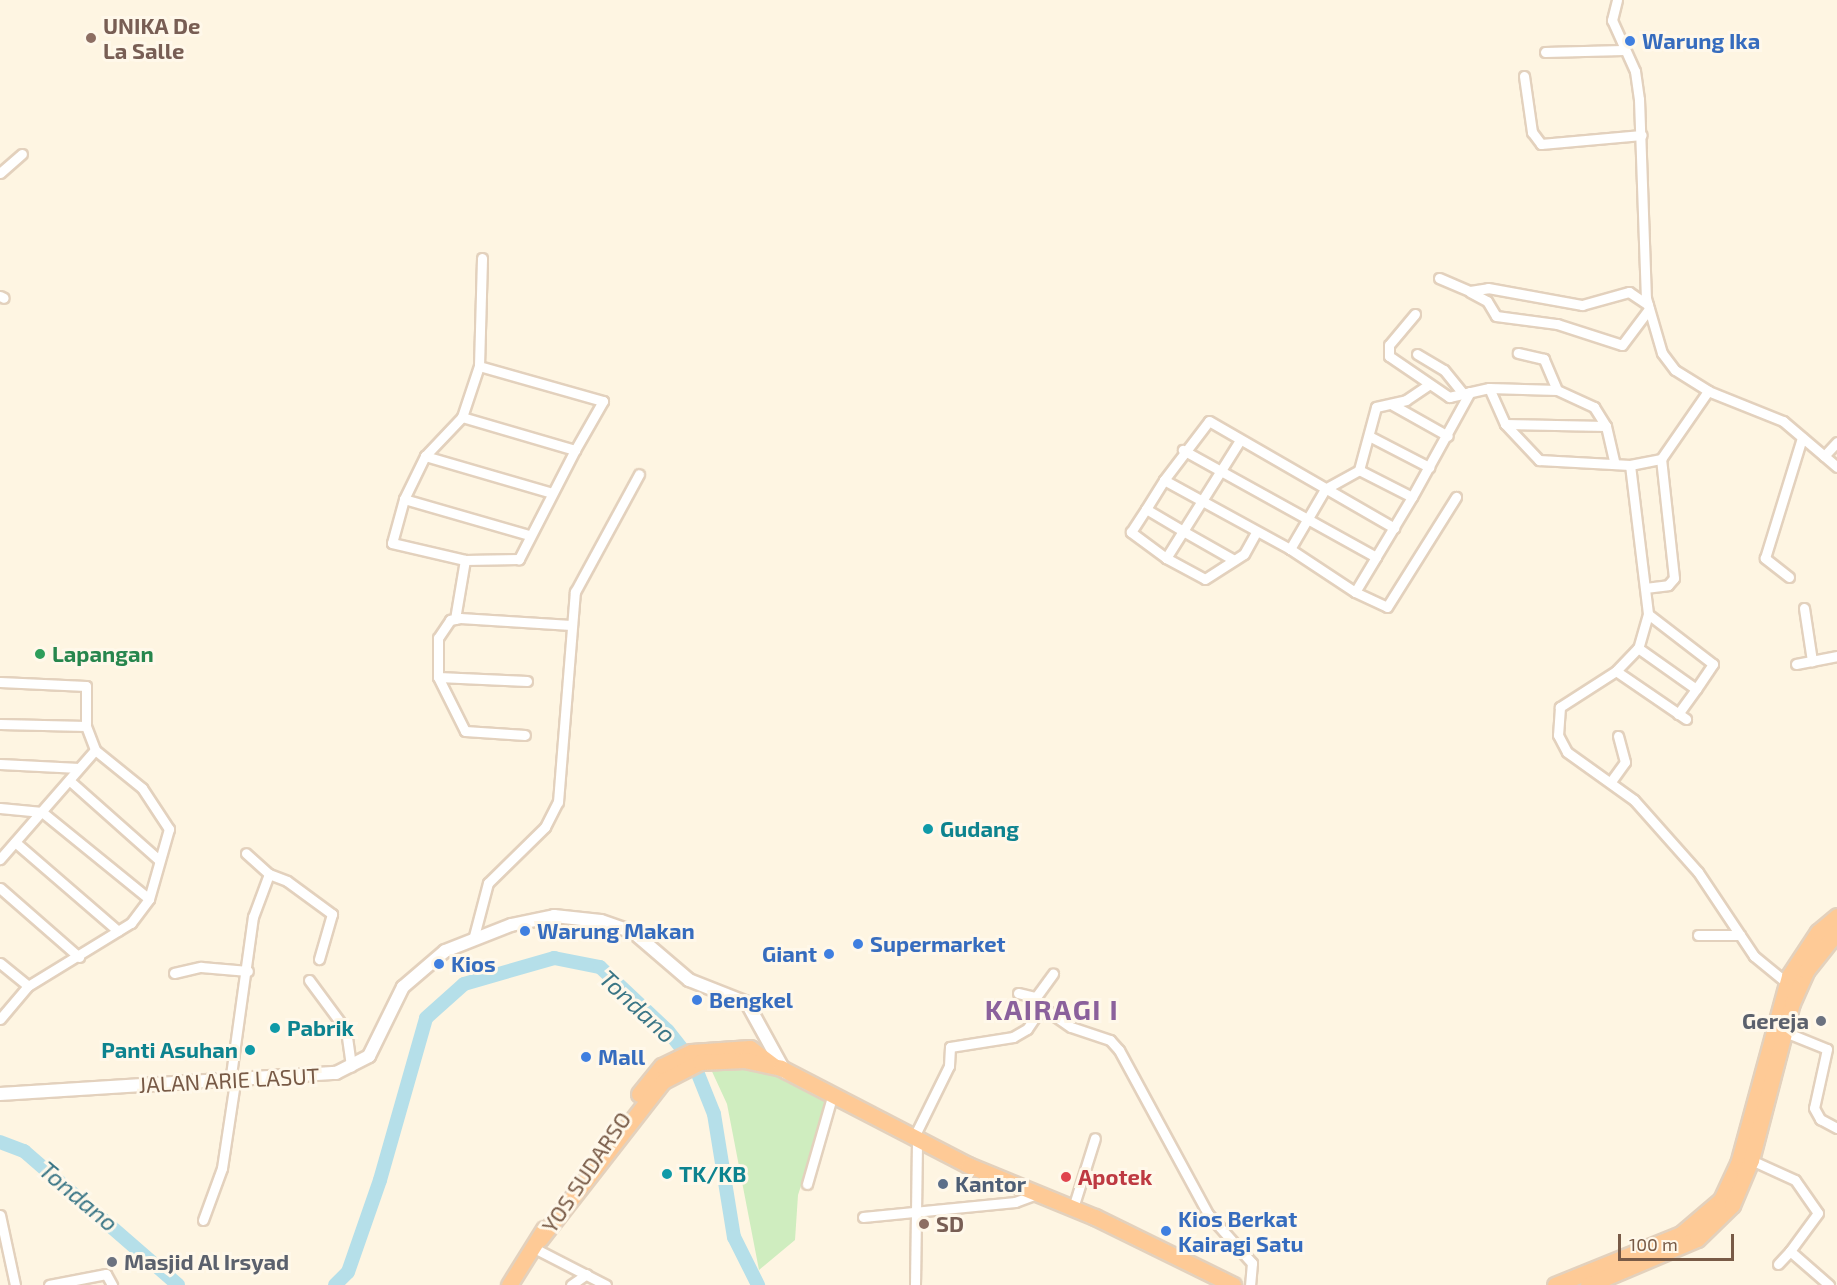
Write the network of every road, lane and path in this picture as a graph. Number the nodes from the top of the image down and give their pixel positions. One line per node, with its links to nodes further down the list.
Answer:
1 (1617, 0): 2 (street)
2 (1623, 50): 3 (street); 5 (street)
3 (1545, 52)
4 (1524, 76): 5 (street)
5 (1642, 135): 11 (street)
6 (22, 154): 7 (street)
7 (0, 173)
8 (482, 258): 15 (street)
9 (1439, 278): 10 (street)
10 (1470, 291): 11 (street); 11 (street)
11 (1649, 307): 19 (street)
12 (1415, 314): 16 (street)
13 (1518, 353): 18 (street)
14 (1417, 354): 20 (street)
15 (479, 366): 22 (street); 30 (street)
16 (1427, 386): 20 (street); 21 (street)
17 (1489, 388): 18 (street); 20 (street); 23 (street)
18 (1557, 390): 24 (street)
19 (1707, 391): 27 (street); 34 (street)
20 (1467, 394): 26 (street)
21 (1391, 404): 25 (street); 26 (street)
22 (462, 417): 30 (street); 32 (street)
23 (1505, 423): 24 (street); 35 (street)
24 (1606, 426): 35 (street)
25 (1369, 436): 37 (street); 39 (street)
26 (1448, 436): 37 (street)
27 (1802, 438): 33 (street); 60 (street)
28 (1240, 440): 31 (street); 40 (street); 43 (street)
29 (1837, 442): 33 (street)
30 (575, 450): 44 (street)
31 (1183, 450): 40 (street); 42 (street)
32 (425, 456): 44 (street); 47 (street)
33 (1824, 456): 38 (street)
34 (1661, 459): 36 (street); 61 (street)
35 (1615, 464): 36 (street)
36 (1630, 465): 61 (street)
37 (1430, 467): 45 (street)
38 (1837, 467)
39 (1359, 470): 43 (street); 45 (street)
40 (1218, 472): 48 (street); 50 (street)
41 (639, 474): 66 (street)
42 (1164, 480): 48 (street); 49 (street)
43 (1325, 489): 50 (street); 51 (street)
44 (552, 493): 54 (street)
45 (1412, 497): 51 (street)
46 (1456, 497): 62 (street)
47 (404, 499): 54 (street); 58 (street)
48 (1200, 501): 52 (street); 53 (street)
49 (1146, 509): 52 (street); 57 (street)
50 (1305, 519): 55 (street); 56 (street)
51 (1394, 528): 56 (street)
52 (1183, 531): 57 (street); 59 (street)
53 (1256, 532): 55 (street); 59 (street)
54 (528, 535): 58 (street)
55 (1290, 549): 62 (street)
56 (1376, 557): 62 (street)
57 (1166, 558): 59 (street)
58 (465, 560): 65 (street)
59 (1234, 560)
60 (1789, 577)
61 (1645, 588): 64 (street)
62 (1355, 592)
63 (1804, 608): 69 (street)
64 (1648, 614): 67 (street); 75 (street)
65 (455, 619): 66 (street); 72 (street)
66 (571, 625): 99 (street)
67 (1638, 648): 71 (street); 75 (street)
68 (1837, 656): 69 (street)
69 (1812, 661): 70 (street)
70 (1796, 664)
71 (1616, 671): 75 (street); 83 (street)
72 (438, 677): 73 (street); 78 (street)
73 (527, 681)
74 (0, 682): 77 (street)
75 (1696, 689)
76 (0, 724): 77 (street)
77 (86, 726): 80 (street)
78 (525, 735)
79 (1618, 736): 83 (street)
80 (95, 750): 82 (street); 90 (street)
81 (0, 764): 82 (street)
82 (80, 768): 84 (street)
83 (1612, 780): 98 (street)
84 (70, 781): 86 (street); 90 (street)
85 (0, 808): 86 (street)
86 (42, 812): 87 (street); 93 (street)
87 (8, 847): 89 (street); 95 (street)
88 (246, 853): 91 (street)
89 (0, 859)
90 (158, 859): 93 (street)
91 (269, 874): 101 (street); 103 (street)
92 (0, 888): 100 (street)
93 (149, 899): 95 (street)
94 (1837, 916): 107 (highway)
95 (118, 931): 100 (street)
96 (1837, 932): 113 (highway)
97 (1698, 935): 98 (street)
98 (1740, 935): 107 (street)
99 (473, 940): 114 (main road, JALAN ARIE LASUT); 115 (main road, JALAN ARIE LASUT)
100 (79, 957): 108 (street)
101 (319, 959)
102 (0, 963): 108 (street)
103 (248, 971): 104 (street); 116 (street)
104 (174, 973)
105 (1053, 974): 110 (street)
106 (309, 980): 114 (street)
107 (1787, 983): 145 (highway)
108 (28, 986): 112 (street)
109 (1018, 993): 110 (street)
110 (1036, 997): 111 (street)
111 (1042, 1006): 120 (street); 144 (street)
112 (0, 1019)
113 (1785, 1032): 119 (street); 122 (highway)
114 (351, 1067): 116 (main road, JALAN ARIE LASUT)
115 (780, 1069): 118 (highway); 130 (highway, YOS SUDARSO)
116 (233, 1082): 117 (main road, JALAN ARIE LASUT); 129 (street)
117 (0, 1094)
118 (832, 1097): 120 (highway); 123 (street)
119 (1837, 1128)
120 (915, 1137): 124 (highway); 126 (street)
121 (1095, 1138): 125 (street)
122 (1751, 1160): 131 (street); 146 (highway)
123 (807, 1184)
124 (1037, 1194): 125 (highway); 126 (street)
125 (1073, 1208): 132 (highway)
126 (913, 1214): 128 (street); 141 (street)
127 (0, 1215): 135 (street)
128 (863, 1217)
129 (203, 1220)
130 (537, 1243): 134 (street); 138 (highway, YOS SUDARSO)
131 (1790, 1251): 133 (street); 147 (street)
132 (1183, 1263): 142 (highway); 143 (highway)
133 (1778, 1264)
134 (586, 1274): 139 (street); 140 (street)
135 (15, 1285)
136 (49, 1285): 137 (street)
137 (112, 1285)
138 (509, 1285)
139 (571, 1285)
140 (606, 1285)
141 (915, 1285)
142 (1200, 1285)
143 (1233, 1285)
144 (1250, 1285)
145 (1555, 1285)
146 (1588, 1285)
147 (1829, 1285)

